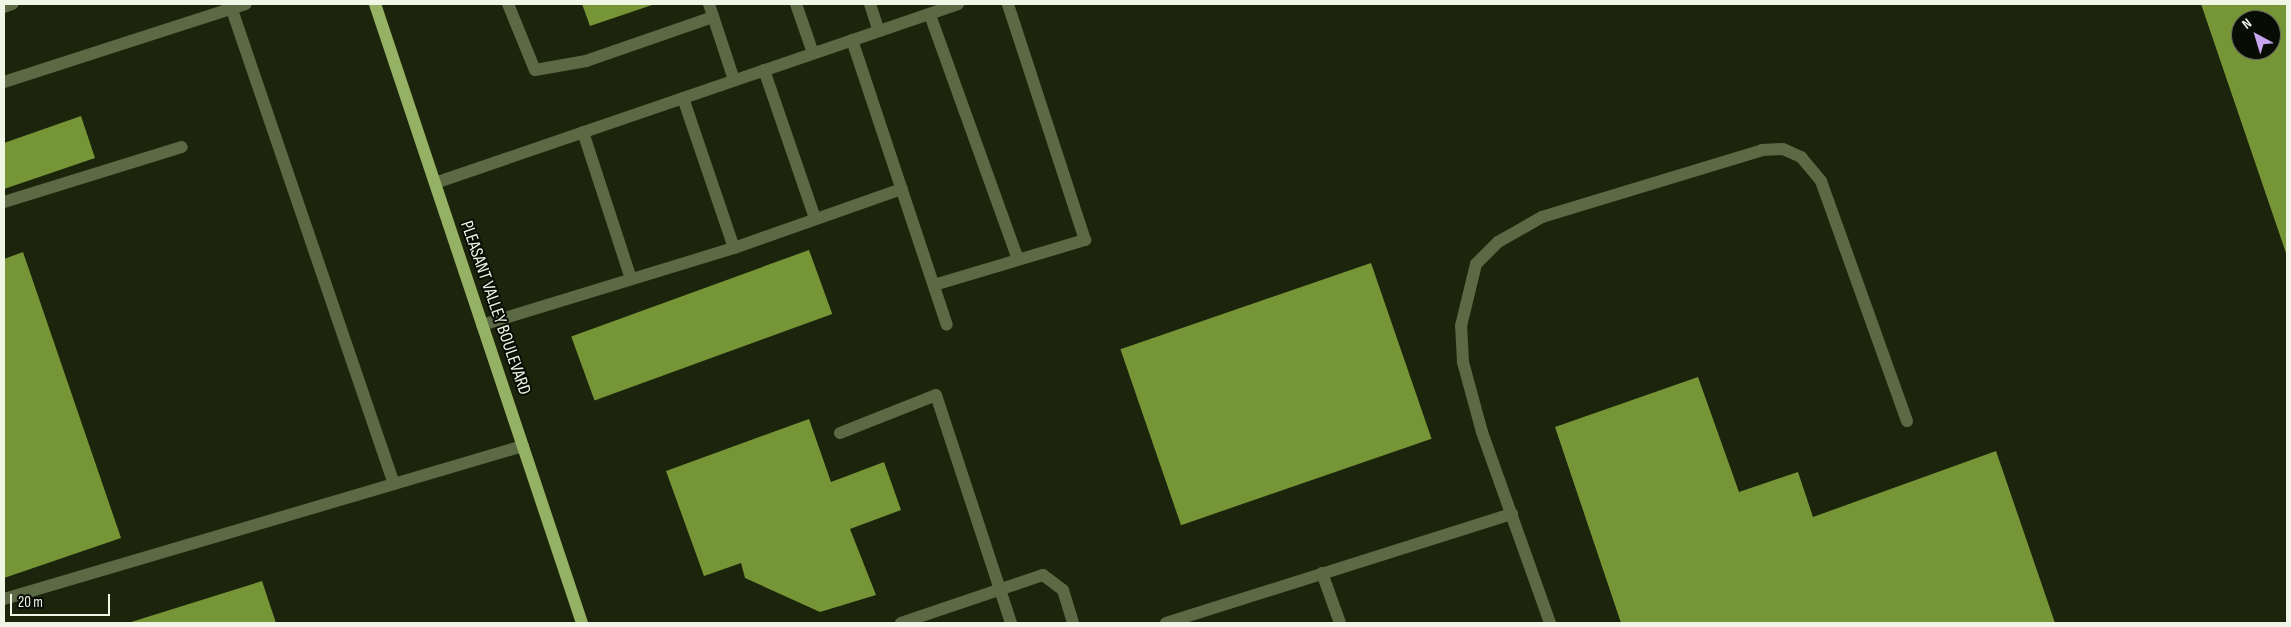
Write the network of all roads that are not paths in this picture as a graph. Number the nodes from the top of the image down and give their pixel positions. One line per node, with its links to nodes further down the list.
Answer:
1 (12, 4): 10 (lane)
2 (246, 4): 11 (lane)
3 (375, 4): 23 (main road, PLEASANT VALLEY BOULEVARD)
4 (508, 4): 13 (lane)
5 (709, 4): 13 (lane)
6 (796, 4): 16 (lane)
7 (870, 4): 14 (lane)
8 (958, 4): 12 (lane)
9 (1008, 4): 28 (lane)
10 (4, 6)
11 (231, 6): 19 (lane); 36 (lane)
12 (930, 15): 14 (lane); 28 (lane)
13 (713, 17): 18 (lane)
14 (879, 30): 15 (lane)
15 (852, 40): 16 (lane); 24 (lane)
16 (813, 53): 17 (lane)
17 (764, 70): 18 (lane); 26 (lane)
18 (734, 80): 20 (lane)
19 (4, 82)
20 (683, 98): 21 (lane); 27 (lane)
21 (583, 132): 23 (lane); 29 (lane)
22 (182, 147): 25 (lane)
23 (435, 183): 31 (main road, PLEASANT VALLEY BOULEVARD)
24 (902, 190): 26 (lane); 30 (lane)
25 (4, 202)
26 (815, 218): 27 (lane)
27 (734, 248): 29 (lane)
28 (1018, 260): 30 (lane)
29 (631, 279): 31 (lane)
30 (934, 285): 32 (lane)
31 (482, 325): 35 (main road, PLEASANT VALLEY BOULEVARD)
32 (947, 325)
33 (1907, 422): 37 (lane)
34 (840, 433): 39 (lane)
35 (523, 446): 36 (lane); 41 (main road, PLEASANT VALLEY BOULEVARD)
36 (394, 484): 40 (lane)
37 (1512, 514): 38 (lane); 47 (lane)
38 (1322, 574): 45 (lane); 46 (lane)
39 (999, 586): 42 (lane); 43 (lane); 44 (lane)
40 (4, 599)
41 (582, 623)
42 (900, 623)
43 (1011, 623)
44 (1073, 623)
45 (1166, 623)
46 (1340, 623)
47 (1550, 623)

